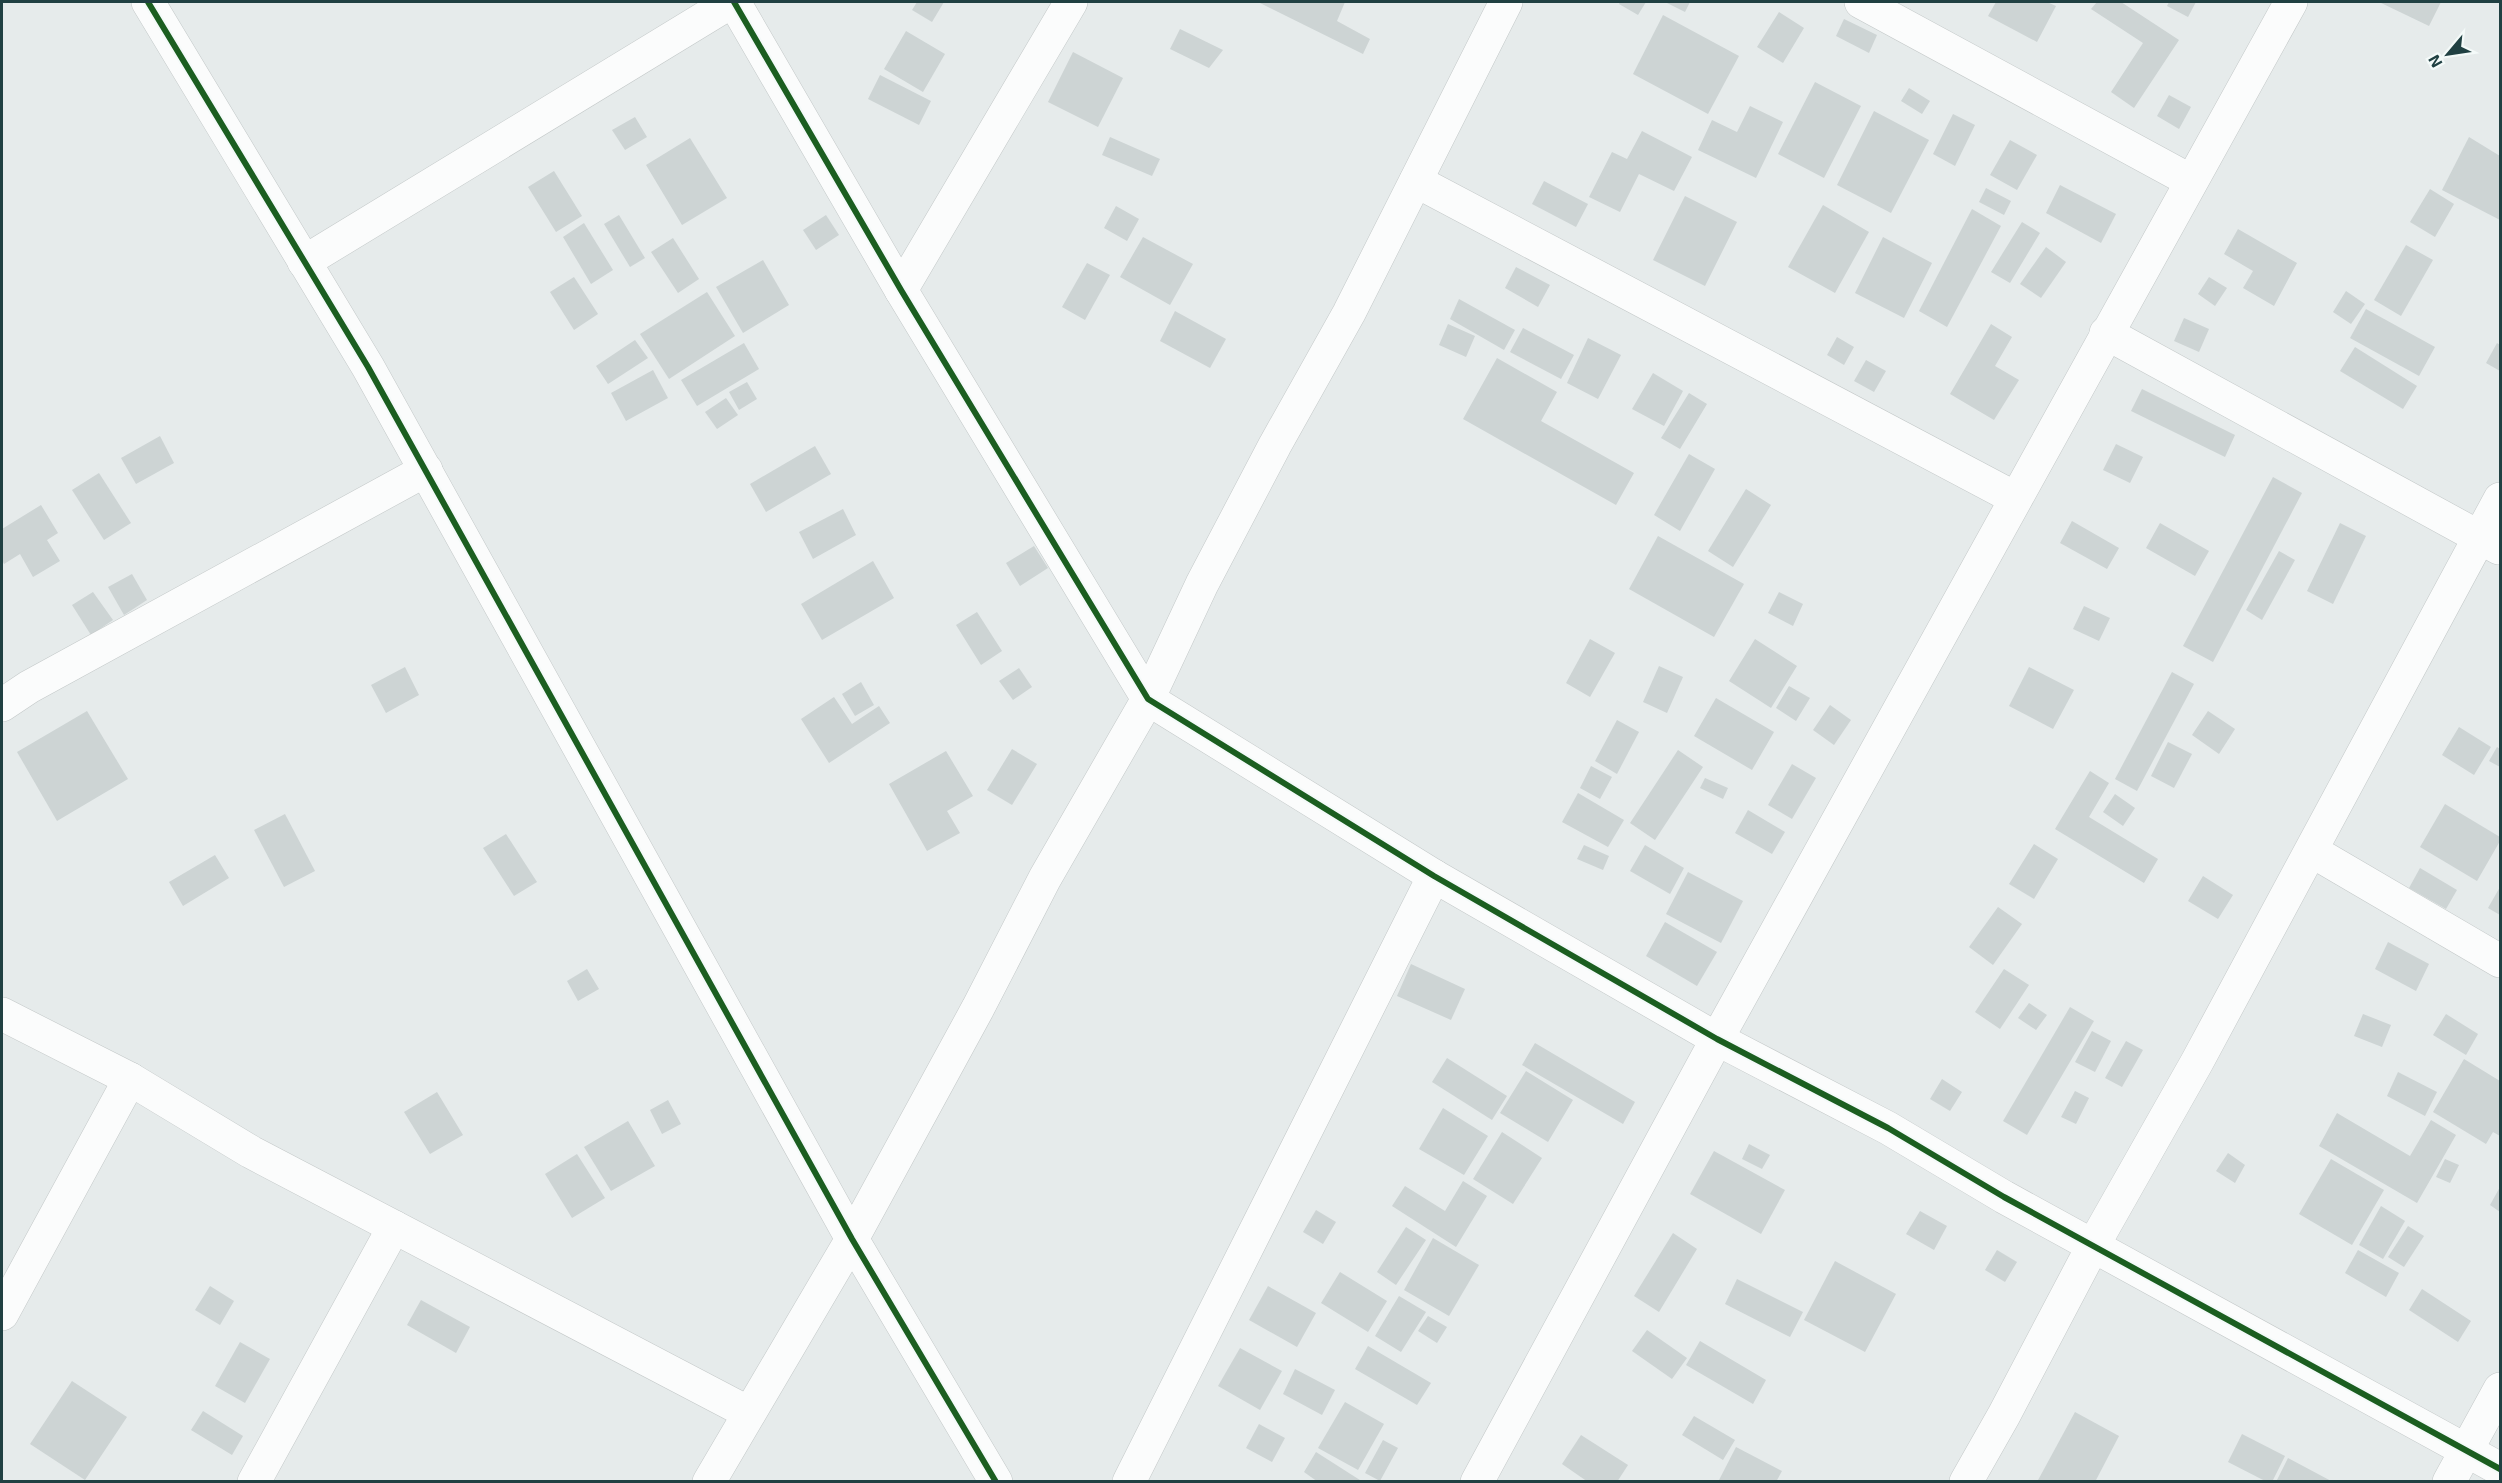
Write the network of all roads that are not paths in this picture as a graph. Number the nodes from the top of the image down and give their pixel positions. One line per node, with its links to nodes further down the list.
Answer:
1 (148, 2): 9 (street)
2 (732, 2): 9 (street); 10 (street)
3 (1071, 2): 10 (street)
4 (1506, 2): 7 (street)
5 (1860, 2): 8 (street)
6 (2291, 2): 8 (street)
7 (1416, 181): 13 (street); 16 (street)
8 (2191, 181): 11 (street)
9 (304, 262): 12 (street)
10 (901, 290): 16 (street)
11 (2106, 333): 13 (street); 15 (street)
12 (426, 470): 17 (street); 25 (street)
13 (2015, 498): 22 (street)
14 (2500, 499): 15 (street)
15 (2490, 543): 18 (street)
16 (1148, 699): 19 (street); 25 (street)
17 (2, 705)
18 (2312, 851): 20 (street); 26 (street)
19 (1434, 876): 22 (street); 35 (street)
20 (2500, 961)
21 (2, 1014): 23 (street)
22 (1717, 1038): 26 (street); 36 (street)
23 (130, 1079): 24 (street); 27 (street)
24 (394, 1227): 29 (street); 32 (street)
25 (852, 1239): 29 (street); 34 (street)
26 (2094, 1244): 30 (street); 37 (street)
27 (2, 1314)
28 (2500, 1389): 30 (street)
29 (749, 1413): 33 (street)
30 (2467, 1451): 31 (street); 38 (street)
31 (2500, 1469)
32 (254, 1482)
33 (709, 1482)
34 (996, 1482)
35 (1129, 1482)
36 (1477, 1482)
37 (1966, 1482)
38 (2449, 1482)

